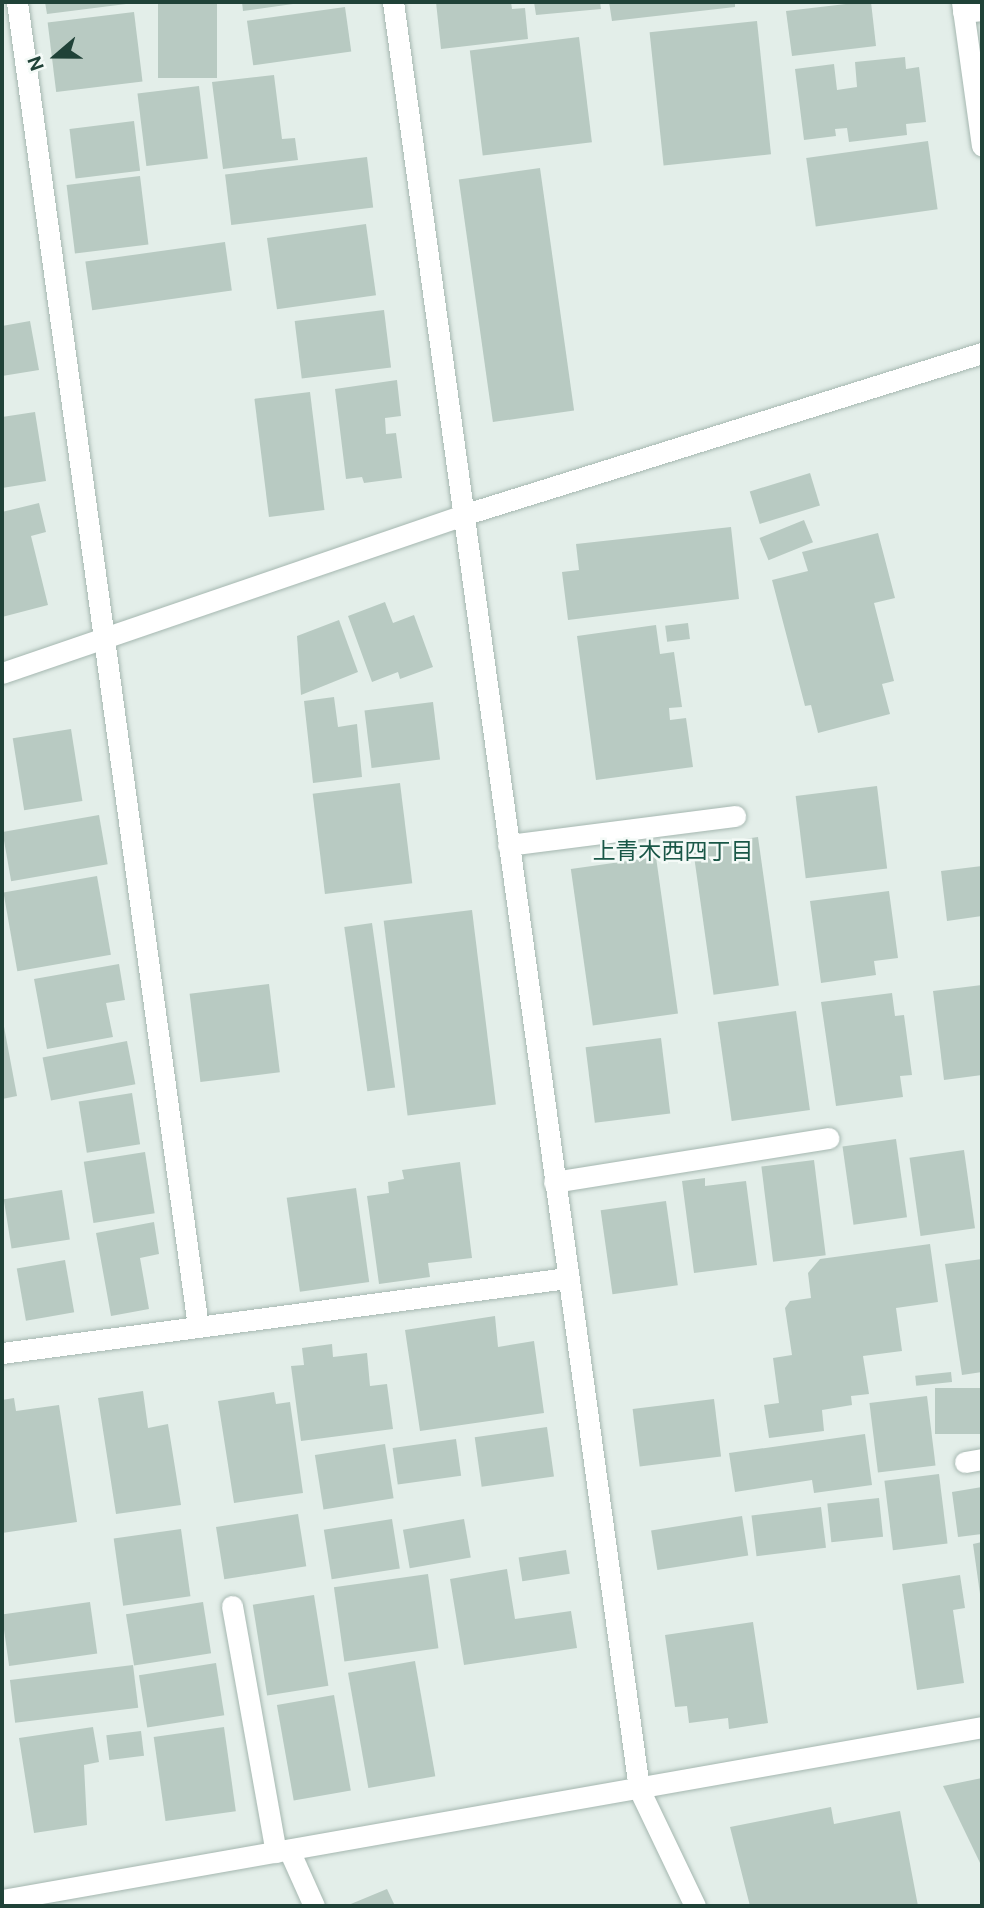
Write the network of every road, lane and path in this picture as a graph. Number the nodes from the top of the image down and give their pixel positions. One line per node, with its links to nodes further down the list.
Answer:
1 (17, 2): 7 (street)
2 (393, 2): 6 (street)
3 (969, 8): 4 (street)
4 (982, 145)
5 (982, 353): 6 (street)
6 (463, 515): 7 (street); 10 (street)
7 (103, 639): 8 (street); 14 (street)
8 (2, 673)
9 (735, 816): 10 (street)
10 (508, 845): 12 (street)
11 (828, 1138): 12 (street)
12 (554, 1182): 13 (street)
13 (567, 1278): 14 (street); 18 (street)
14 (198, 1326): 15 (street)
15 (2, 1353)
16 (232, 1606): 19 (street)
17 (982, 1727): 18 (street)
18 (639, 1789): 19 (street); 22 (street)
19 (283, 1851): 20 (street); 21 (street)
20 (2, 1900)
21 (314, 1906)
22 (695, 1906)

